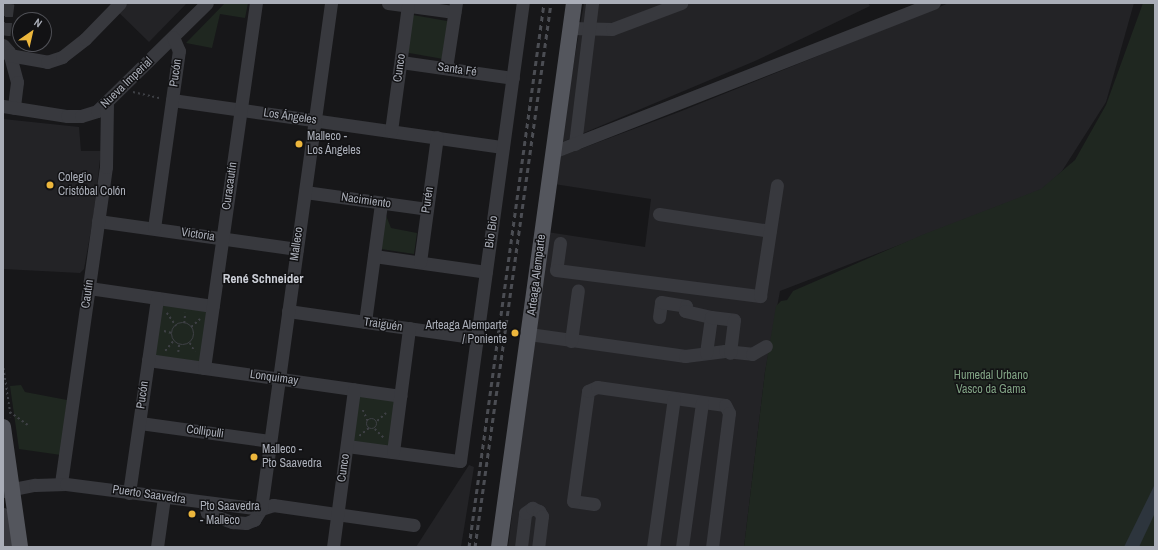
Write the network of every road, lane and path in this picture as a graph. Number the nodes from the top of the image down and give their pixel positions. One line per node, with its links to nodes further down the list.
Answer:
1 (120, 3): 16 (street)
2 (207, 3): 15 (street, Nueva Imperial)
3 (256, 3): 24 (street, Curacautín)
4 (331, 3): 25 (street, Malleco)
5 (388, 3): 11 (street)
6 (523, 3): 19 (street, Bio Bio)
7 (574, 3): 13 (main road, Arteaga Alemparte)
8 (592, 3): 14 (street)
9 (681, 3): 14 (street)
10 (934, 3): 28 (street)
11 (408, 6): 12 (street); 17 (street, Cunco)
12 (455, 8): 18 (street)
13 (571, 28): 14 (street); 30 (main road, Arteaga Alemparte)
14 (589, 30): 28 (street)
15 (173, 37): 21 (street, Pucón); 22 (street, Nueva Imperial)
16 (5, 43): 23 (street)
17 (401, 62): 18 (street, Santa Fé); 26 (street, Cunco)
18 (446, 68): 19 (street, Santa Fé)
19 (513, 78): 29 (street, Bio Bio)
20 (133, 92): 21 (path)
21 (172, 100): 24 (street, Los Ángeles); 37 (street, Pucón)
22 (107, 104): 23 (street, Nueva Imperial); 36 (street, Cautín)
23 (8, 107)
24 (240, 110): 25 (street, Los Ángeles); 39 (street, Curacautín)
25 (315, 120): 26 (street, Los Ángeles); 32 (street, Malleco)
26 (391, 131): 27 (street, Los Ángeles)
27 (437, 137): 29 (street, Los Ángeles); 34 (street, Purén)
28 (575, 144): 30 (street)
29 (504, 147): 46 (street, Bio Bio)
30 (553, 152): 42 (main road, Arteaga Alemparte)
31 (777, 185): 38 (street)
32 (305, 192): 33 (street, Nacimiento); 41 (street, Malleco)
33 (382, 203): 34 (street, Nacimiento); 43 (street)
34 (427, 209): 45 (street, Purén)
35 (659, 214): 38 (street)
36 (98, 221): 37 (street, Victoria); 47 (street, Cautín)
37 (154, 228): 39 (street, Victoria)
38 (770, 231): 44 (street)
39 (222, 238): 41 (street, Victoria); 50 (street, Curacautín)
40 (560, 243): 44 (street)
41 (297, 248): 51 (street, Malleco)
42 (540, 254): 44 (street); 56 (main road, Arteaga Alemparte)
43 (374, 256): 45 (street); 54 (street)
44 (558, 257)
45 (420, 262): 46 (street)
46 (486, 272): 58 (street, Bio Bio)
47 (89, 288): 49 (street); 78 (street, Cautín)
48 (578, 290): 59 (street)
49 (157, 298): 50 (street); 63 (street, Pucón)
50 (213, 306): 64 (street, Curacautín)
51 (288, 311): 54 (street, Traiguén); 65 (street, Malleco)
52 (659, 317): 53 (street)
53 (711, 317): 61 (street); 62 (street)
54 (365, 322): 55 (street, Traiguén)
55 (409, 328): 58 (street, Traiguén); 67 (street)
56 (529, 334): 59 (street); 91 (main road, Arteaga Alemparte)
57 (173, 336): 57 (path)
58 (477, 338): 77 (street, Bio Bio)
59 (571, 341): 62 (street)
60 (766, 346): 61 (street)
61 (730, 352): 62 (street)
62 (706, 353)
63 (148, 360): 64 (street, Lonquimay); 71 (street, Pucón)
64 (204, 368): 65 (street, Lonquimay)
65 (279, 378): 66 (street, Lonquimay); 75 (street, Malleco)
66 (354, 389): 67 (street, Lonquimay); 76 (street, Cunco)
67 (400, 396): 77 (street)
68 (674, 398): 69 (street); 82 (street); 94 (street)
69 (702, 402): 95 (street); 96 (street)
70 (10, 412): 72 (path)
71 (140, 423): 75 (street, Collipulli); 80 (street, Pucón)
72 (28, 426)
73 (3, 427): 79 (main road)
74 (377, 428): 74 (path)
75 (270, 441): 83 (street, Malleco)
76 (347, 446): 77 (street); 85 (street, Cunco)
77 (393, 452)
78 (61, 483): 79 (street, Puerto Saavedra); 80 (street, Puerto Saavedra)
79 (8, 490): 88 (main road)
80 (129, 493): 81 (street, Puerto Saavedra)
81 (164, 497): 83 (street, Puerto Saavedra); 89 (street)
82 (594, 504)
83 (261, 509): 85 (street, Puerto Saavedra)
84 (3, 514): 87 (street)
85 (337, 514): 86 (street, Puerto Saavedra); 90 (street, Cunco)
86 (414, 525)
87 (8, 547)
88 (20, 547)
89 (157, 547)
90 (333, 547)
91 (499, 547)
92 (521, 547): 93 (street)
93 (538, 547)
94 (652, 547)
95 (682, 547)
96 (712, 547)

